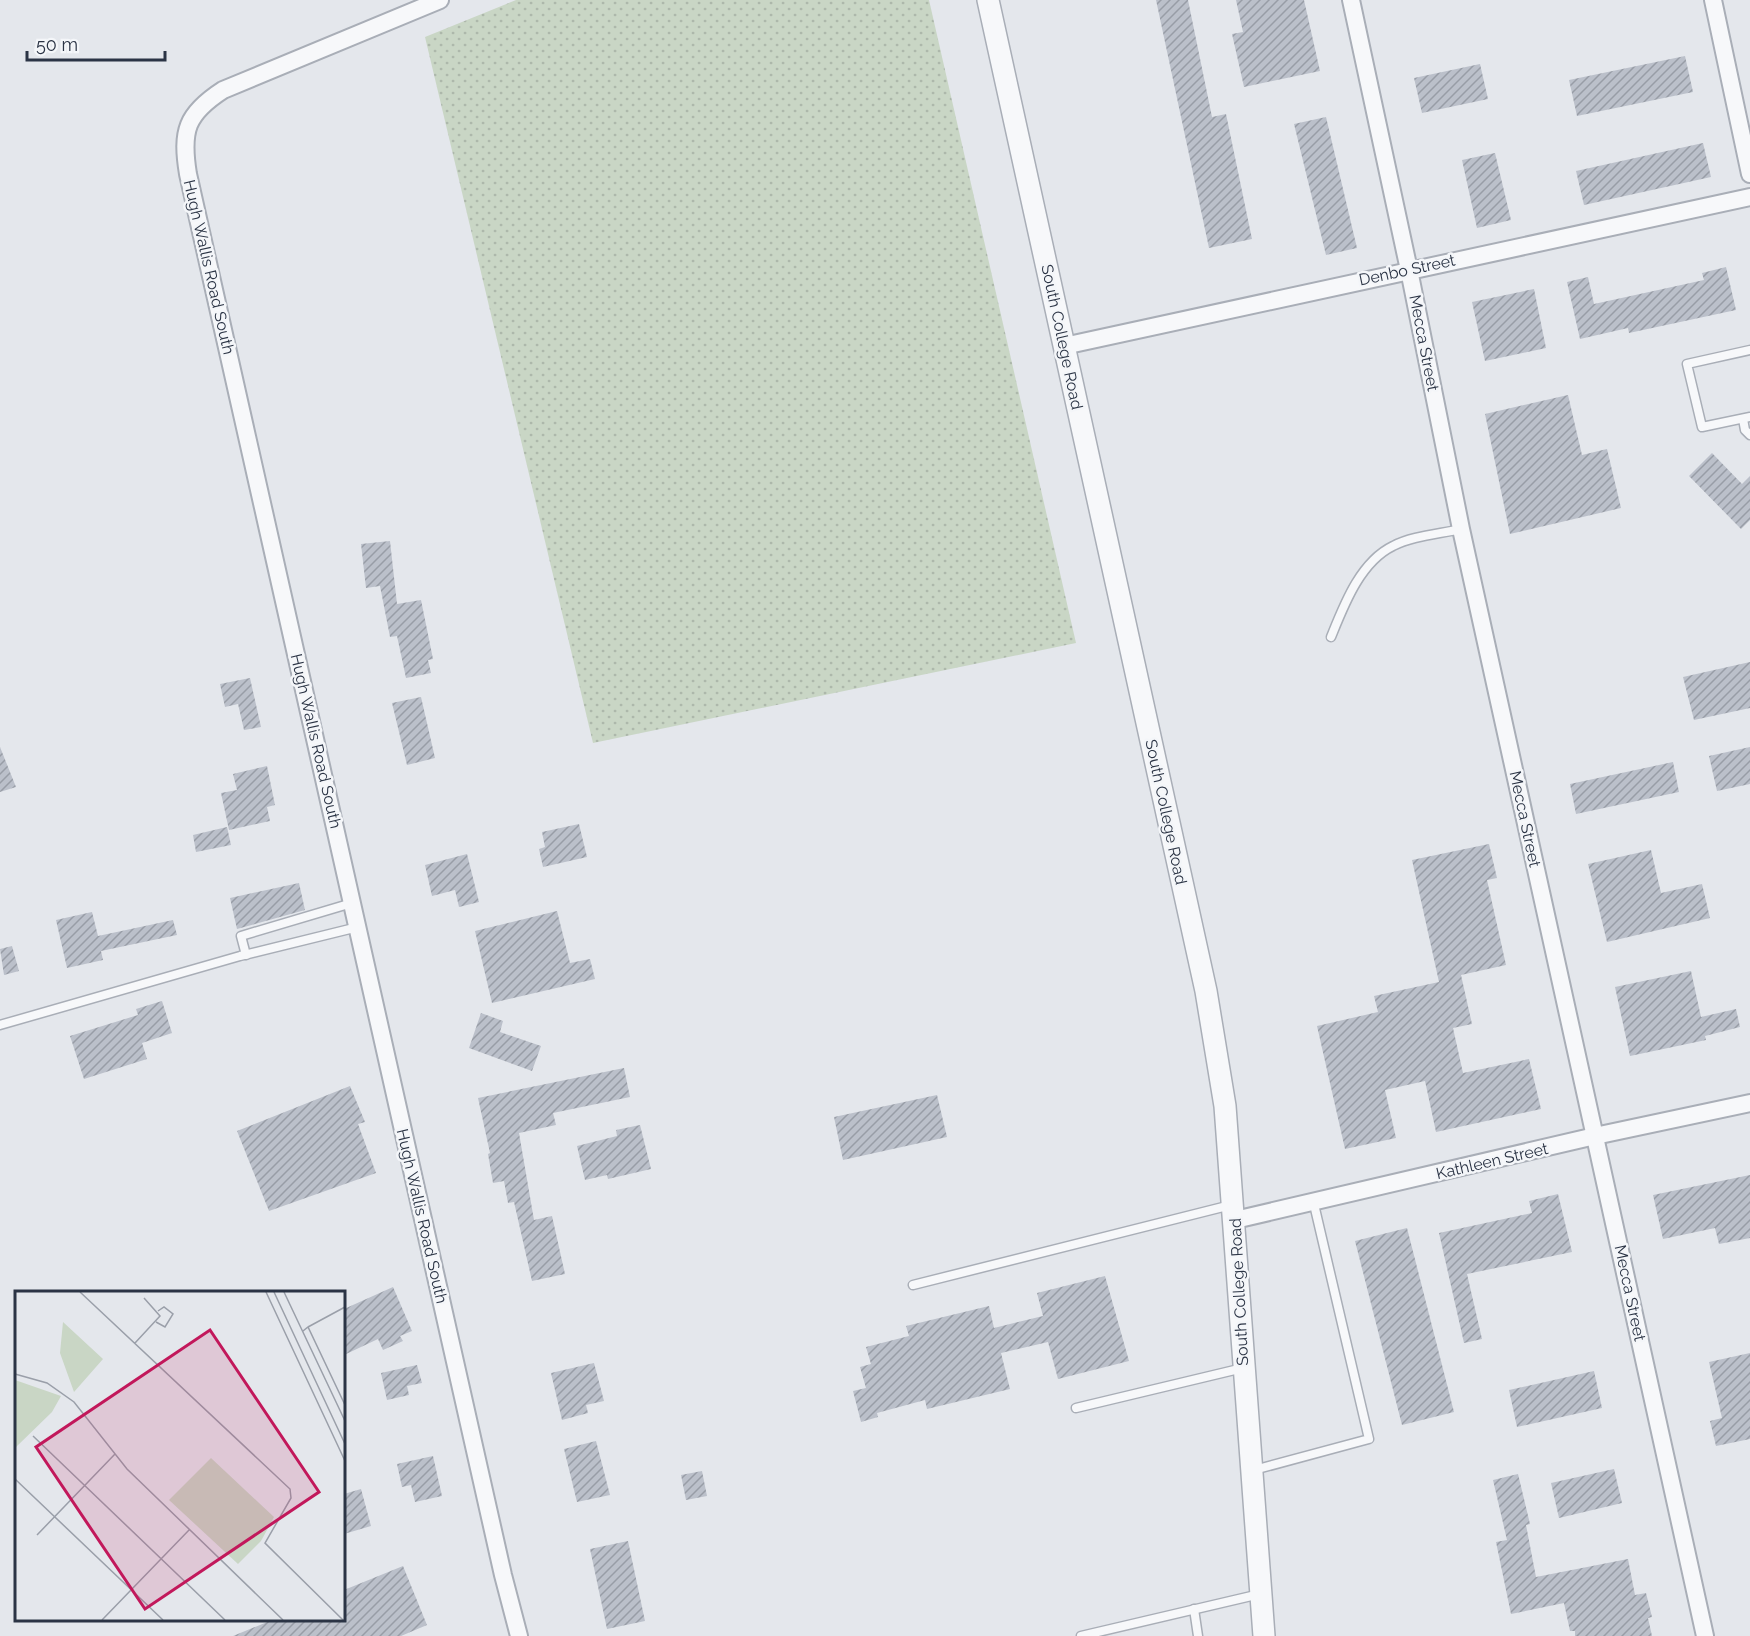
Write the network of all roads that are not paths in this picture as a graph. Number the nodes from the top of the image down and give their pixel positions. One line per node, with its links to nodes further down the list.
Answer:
1 (440, 0): 14 (street, Hugh Wallis Road South)
2 (988, 0): 8 (street, South College Road)
3 (1351, 0): 7 (street, Mecca Street)
4 (1713, 0): 5 (street)
5 (1750, 174)
6 (1750, 197): 7 (street, Denbo Street)
7 (1409, 270): 8 (street, Denbo Street); 12 (street, Mecca Street)
8 (1064, 346): 21 (street, South College Road)
9 (1750, 350): 10 (lane)
10 (1747, 418): 11 (lane)
11 (1750, 435)
12 (1461, 529): 13 (lane); 19 (street, Mecca Street)
13 (1331, 637)
14 (352, 903): 15 (street, Hugh Wallis Road South); 16 (lane)
15 (358, 927): 16 (lane); 28 (street, Hugh Wallis Road South)
16 (246, 955): 17 (lane)
17 (0, 1025)
18 (1750, 1103): 19 (street, Kathleen Street)
19 (1595, 1136): 20 (street, Kathleen Street); 32 (street, Mecca Street)
20 (1313, 1200): 21 (street, Kathleen Street); 25 (lane)
21 (1235, 1212): 22 (lane); 23 (street, South College Road)
22 (913, 1285)
23 (1243, 1368): 24 (lane); 25 (street, South College Road)
24 (1076, 1408)
25 (1250, 1471): 26 (street, South College Road)
26 (1260, 1594): 27 (lane); 31 (street, South College Road)
27 (1194, 1609): 29 (lane); 30 (lane)
28 (519, 1636)
29 (1081, 1636)
30 (1198, 1636)
31 (1264, 1636)
32 (1705, 1636)

